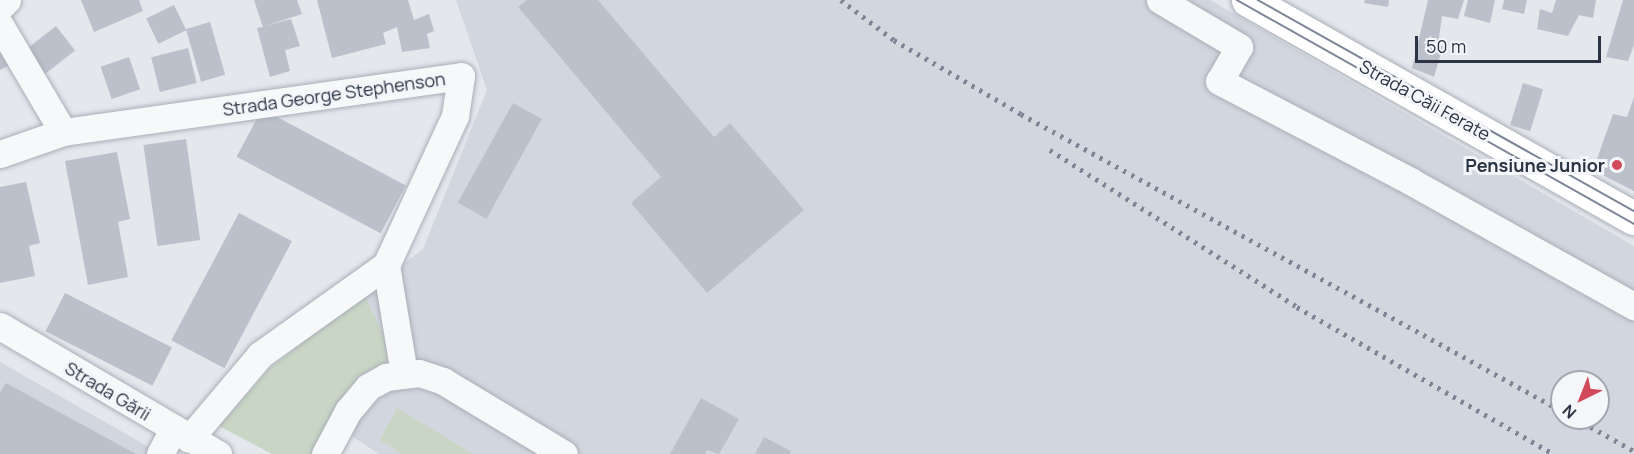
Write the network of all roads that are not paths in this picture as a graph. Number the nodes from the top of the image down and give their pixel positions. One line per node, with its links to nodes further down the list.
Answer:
1 (7, 0): 4 (street)
2 (1160, 0): 11 (street)
3 (1248, 0): 5 (main road, Strada Căii Ferate)
4 (0, 7)
5 (1279, 8): 9 (main road, Strada Căii Ferate)
6 (0, 25): 7 (street)
7 (63, 132): 8 (street, Strada George Stephenson); 10 (street, Strada George Stephenson)
8 (0, 154)
9 (1634, 218)
10 (386, 265): 13 (street); 14 (street, Strada George Stephenson)
11 (1634, 306)
12 (0, 326): 14 (street, Strada Gării)
13 (404, 374): 17 (street); 18 (street)
14 (181, 434): 15 (street, Strada George Stephenson); 16 (street, Strada Gării)
15 (160, 454)
16 (218, 454)
17 (325, 454)
18 (564, 454)

